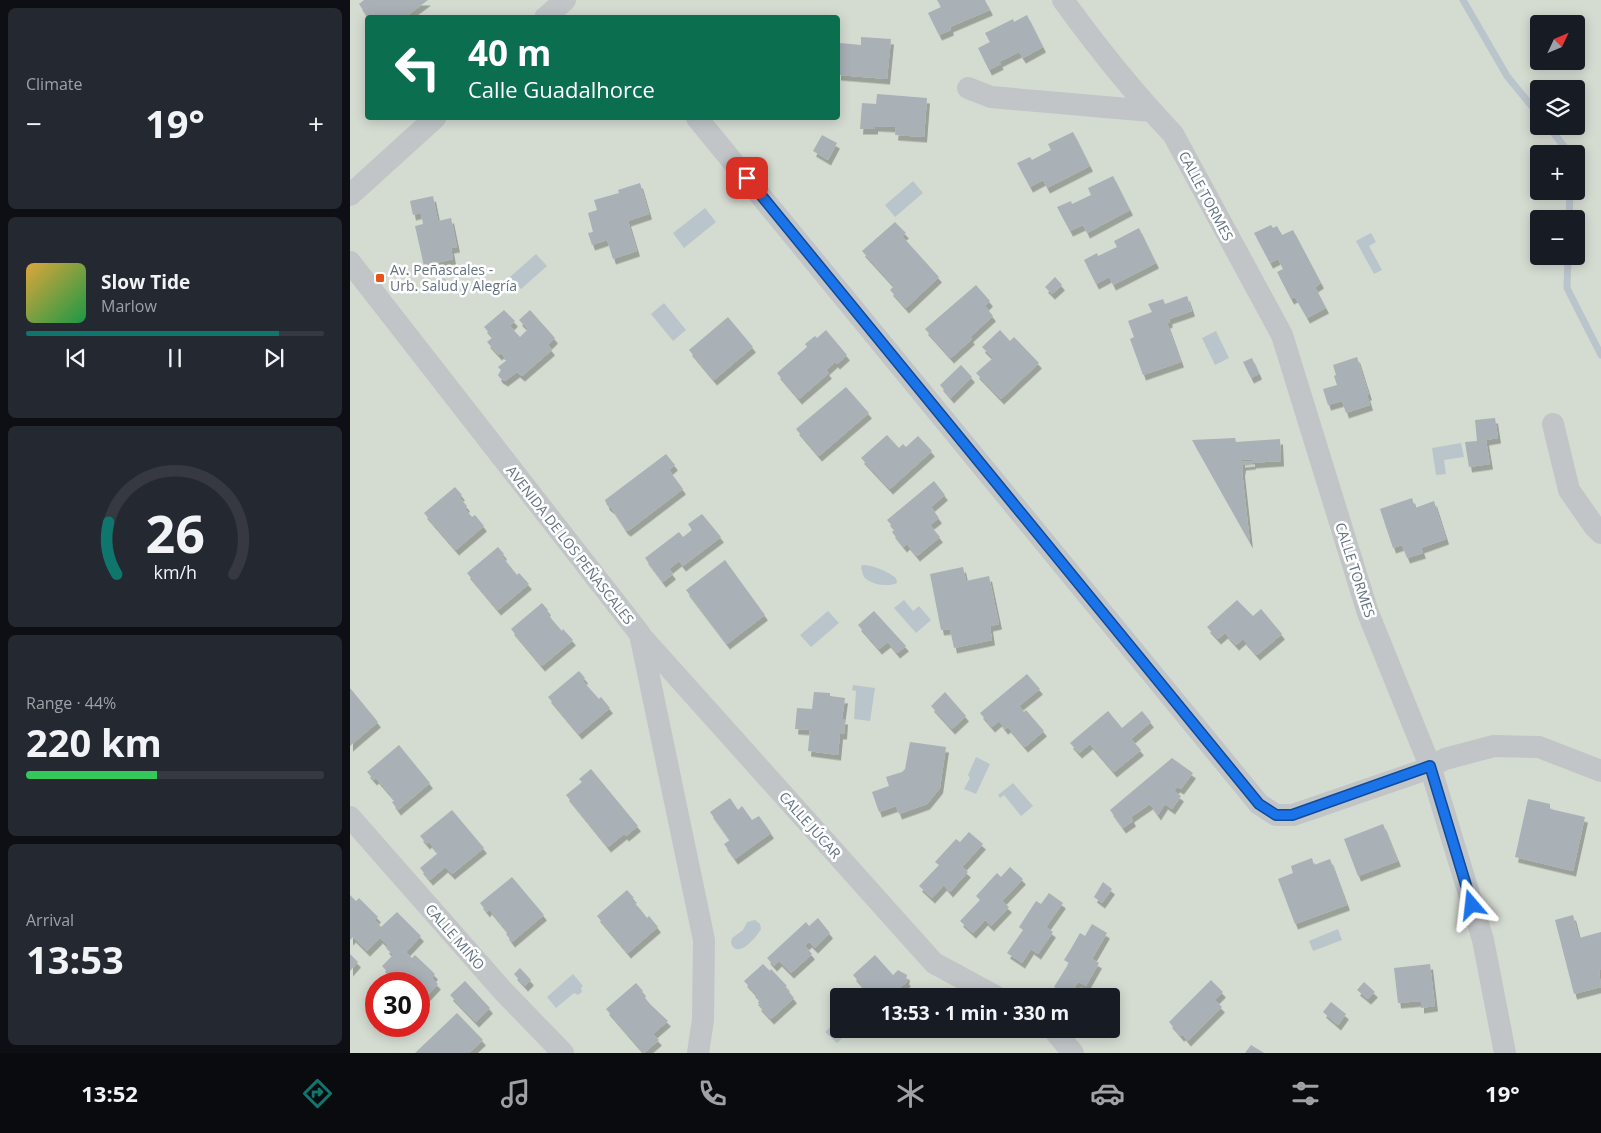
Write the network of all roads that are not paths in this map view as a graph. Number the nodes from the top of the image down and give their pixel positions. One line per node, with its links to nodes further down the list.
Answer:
1 (565, 0): 3 (street)
2 (1063, 0): 5 (street, CALLE TORMES)
3 (548, 15)
4 (968, 88): 5 (street)
5 (1151, 111): 13 (street, CALLE TORMES)
6 (433, 120): 8 (street)
7 (700, 120): 13 (street)
8 (350, 195)
9 (350, 262): 12 (street, AVENIDA DE LOS PEÑASCALES)
10 (1553, 424): 11 (street)
11 (1601, 533)
12 (640, 634): 16 (street, CALLE JÚCAR); 19 (street, AVENIDA DE LOS PEÑASCALES)
13 (1430, 766): 14 (street); 21 (street, CALLE TORMES)
14 (1601, 771)
15 (350, 817): 18 (street, CALLE MIÑO)
16 (980, 988)
17 (1060, 1038): 20 (street)
18 (563, 1053)
19 (698, 1053)
20 (1073, 1053)
21 (1505, 1053)

